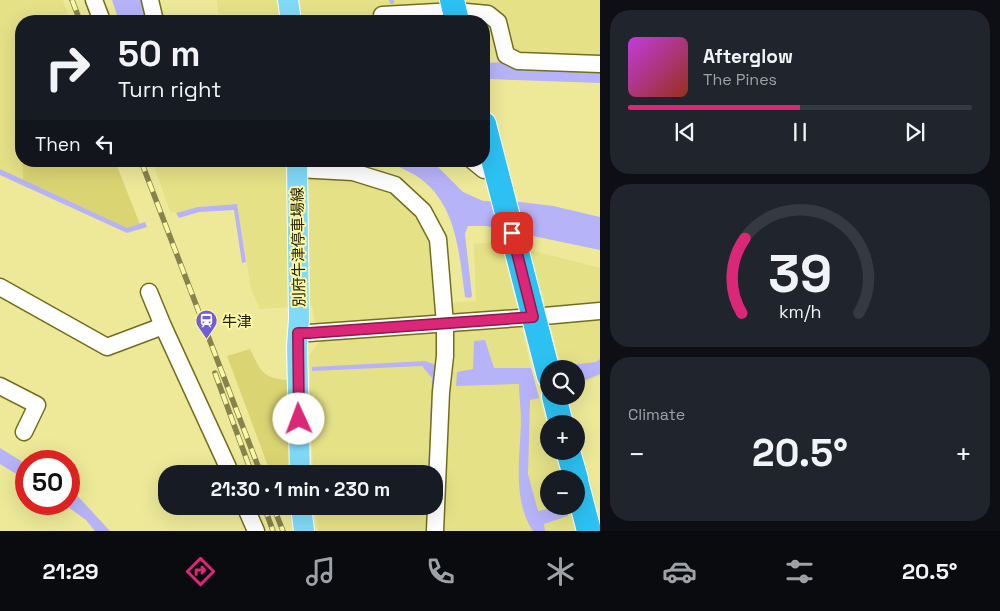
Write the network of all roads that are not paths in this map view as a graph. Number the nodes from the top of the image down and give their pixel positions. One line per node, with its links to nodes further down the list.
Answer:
1 (94, 0): 6 (street)
2 (150, 0): 7 (street)
3 (288, 0): 8 (main road)
4 (455, 11): 5 (street); 9 (street)
5 (382, 12)
6 (100, 15)
7 (154, 15)
8 (290, 15)
9 (489, 15)
10 (490, 16): 11 (street)
11 (600, 64)
12 (490, 148): 16 (highway)
13 (297, 167): 23 (main road, 別府牛津停車場線)
14 (313, 167): 21 (street)
15 (480, 167): 16 (street)
16 (497, 175): 20 (highway)
17 (149, 292): 22 (street)
18 (2, 294): 22 (street)
19 (600, 311): 20 (street)
20 (533, 317): 21 (street); 24 (highway)
21 (444, 324): 23 (street); 34 (street)
22 (163, 326): 27 (street)
23 (298, 333): 28 (main road, 別府牛津停車場線)
24 (545, 360)
25 (0, 386): 26 (street)
26 (24, 432)
27 (227, 465)
28 (300, 465)
29 (249, 515): 32 (street)
30 (303, 515): 33 (main road)
31 (585, 515): 35 (highway)
32 (256, 531)
33 (304, 531)
34 (435, 531)
35 (589, 531)

